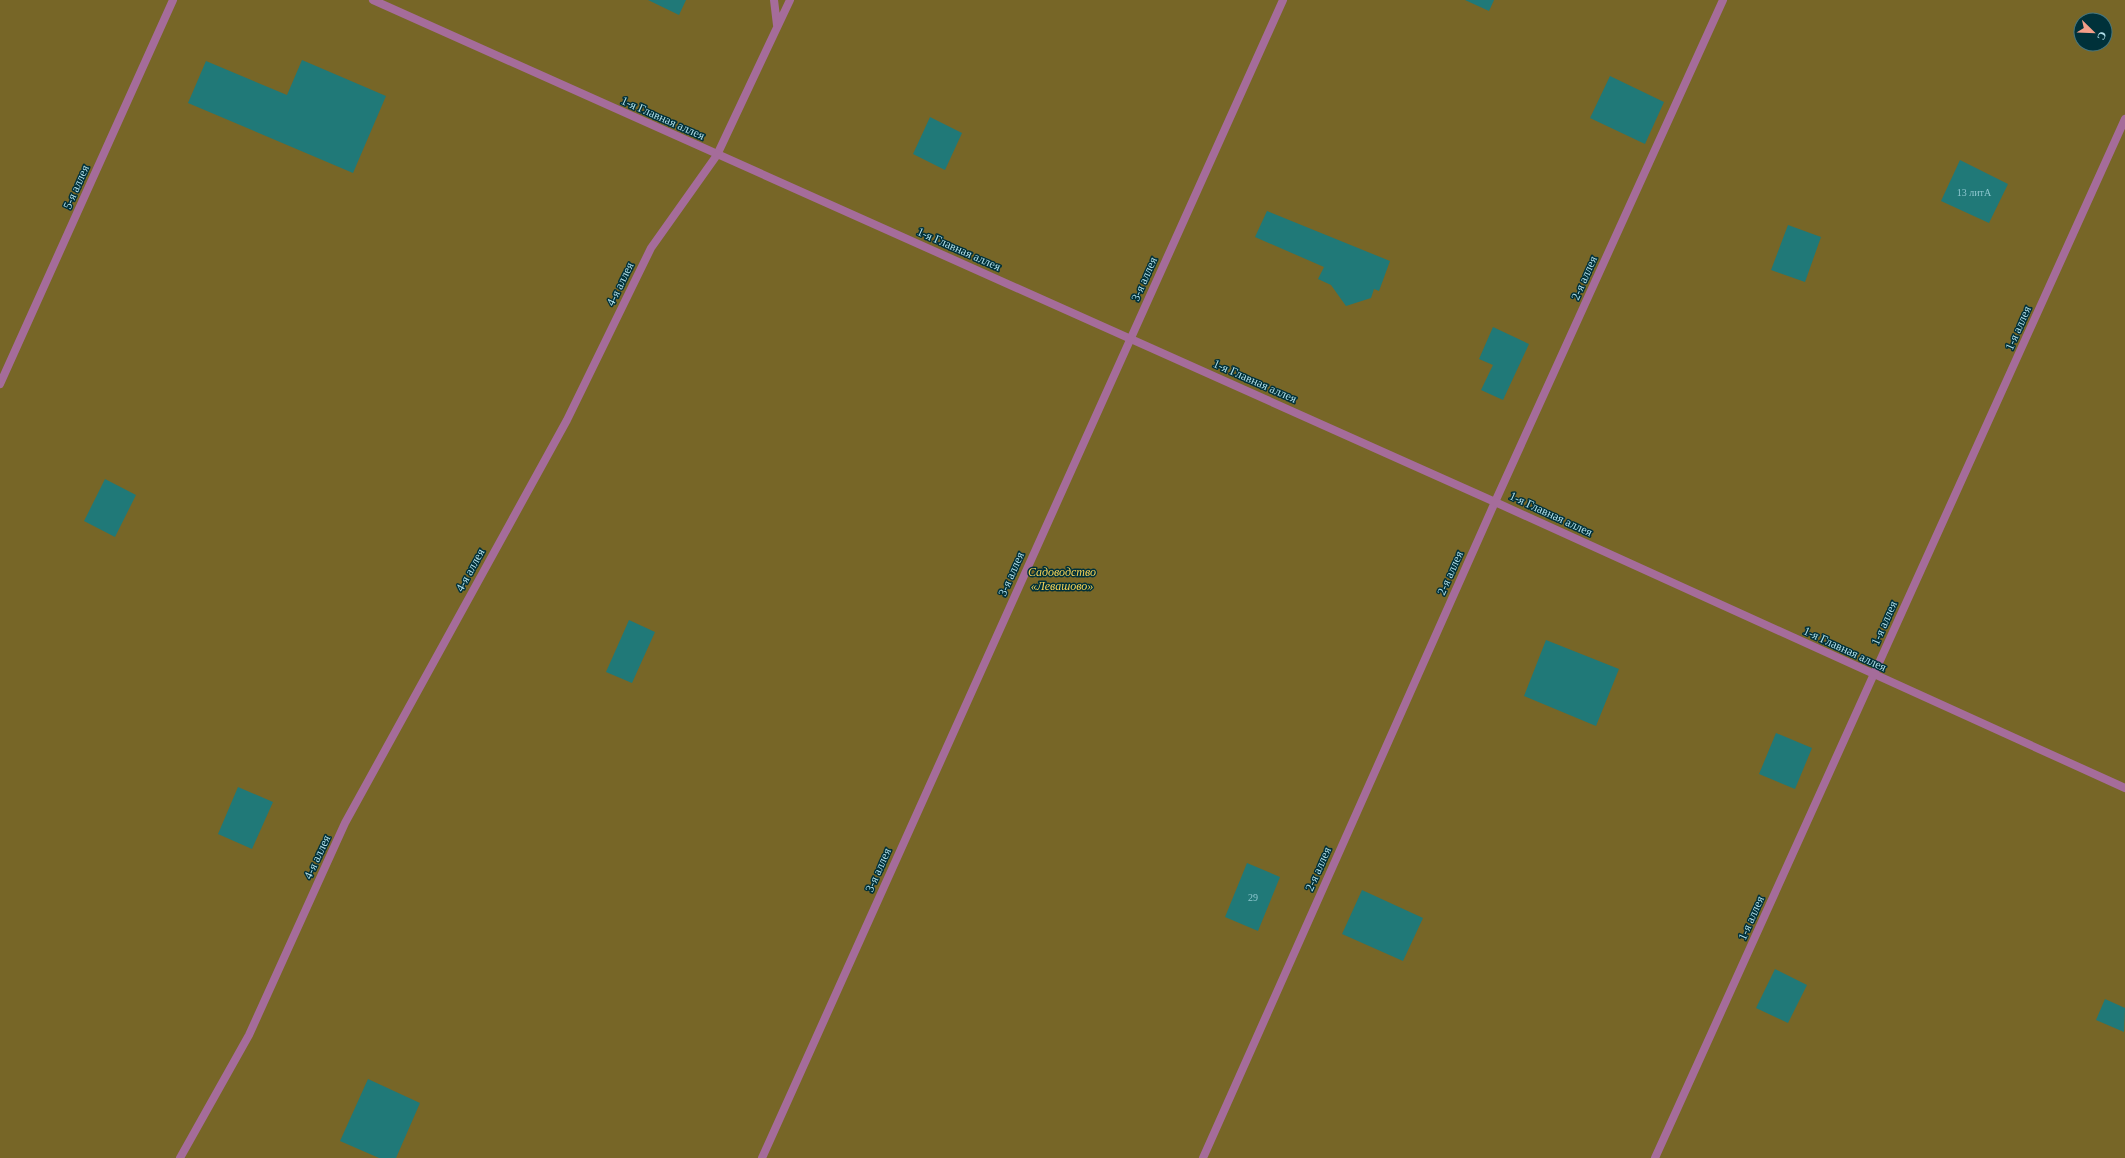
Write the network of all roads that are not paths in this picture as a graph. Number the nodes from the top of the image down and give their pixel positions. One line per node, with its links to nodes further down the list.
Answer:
1 (173, 0): 11 (street, 5-я аллея)
2 (373, 0): 9 (street, 1-я Главная аллея)
3 (774, 0): 7 (street)
4 (790, 0): 7 (street, 4-я аллея)
5 (1283, 0): 10 (street, 3-я аллея)
6 (1723, 0): 12 (street, 2-я аллея)
7 (778, 26): 9 (street, 4-я аллея)
8 (2125, 120): 13 (street, 1-я аллея)
9 (717, 155): 10 (street, 1-я Главная аллея); 15 (street, 4-я аллея)
10 (1130, 339): 12 (street, 1-я Главная аллея); 16 (street, 3-я аллея)
11 (0, 384)
12 (1496, 502): 13 (street, 1-я Главная аллея); 17 (street, 2-я аллея)
13 (1874, 676): 14 (street, 1-я Главная аллея); 18 (street, 1-я аллея)
14 (2125, 788)
15 (180, 1158)
16 (762, 1158)
17 (1203, 1158)
18 (1655, 1158)

